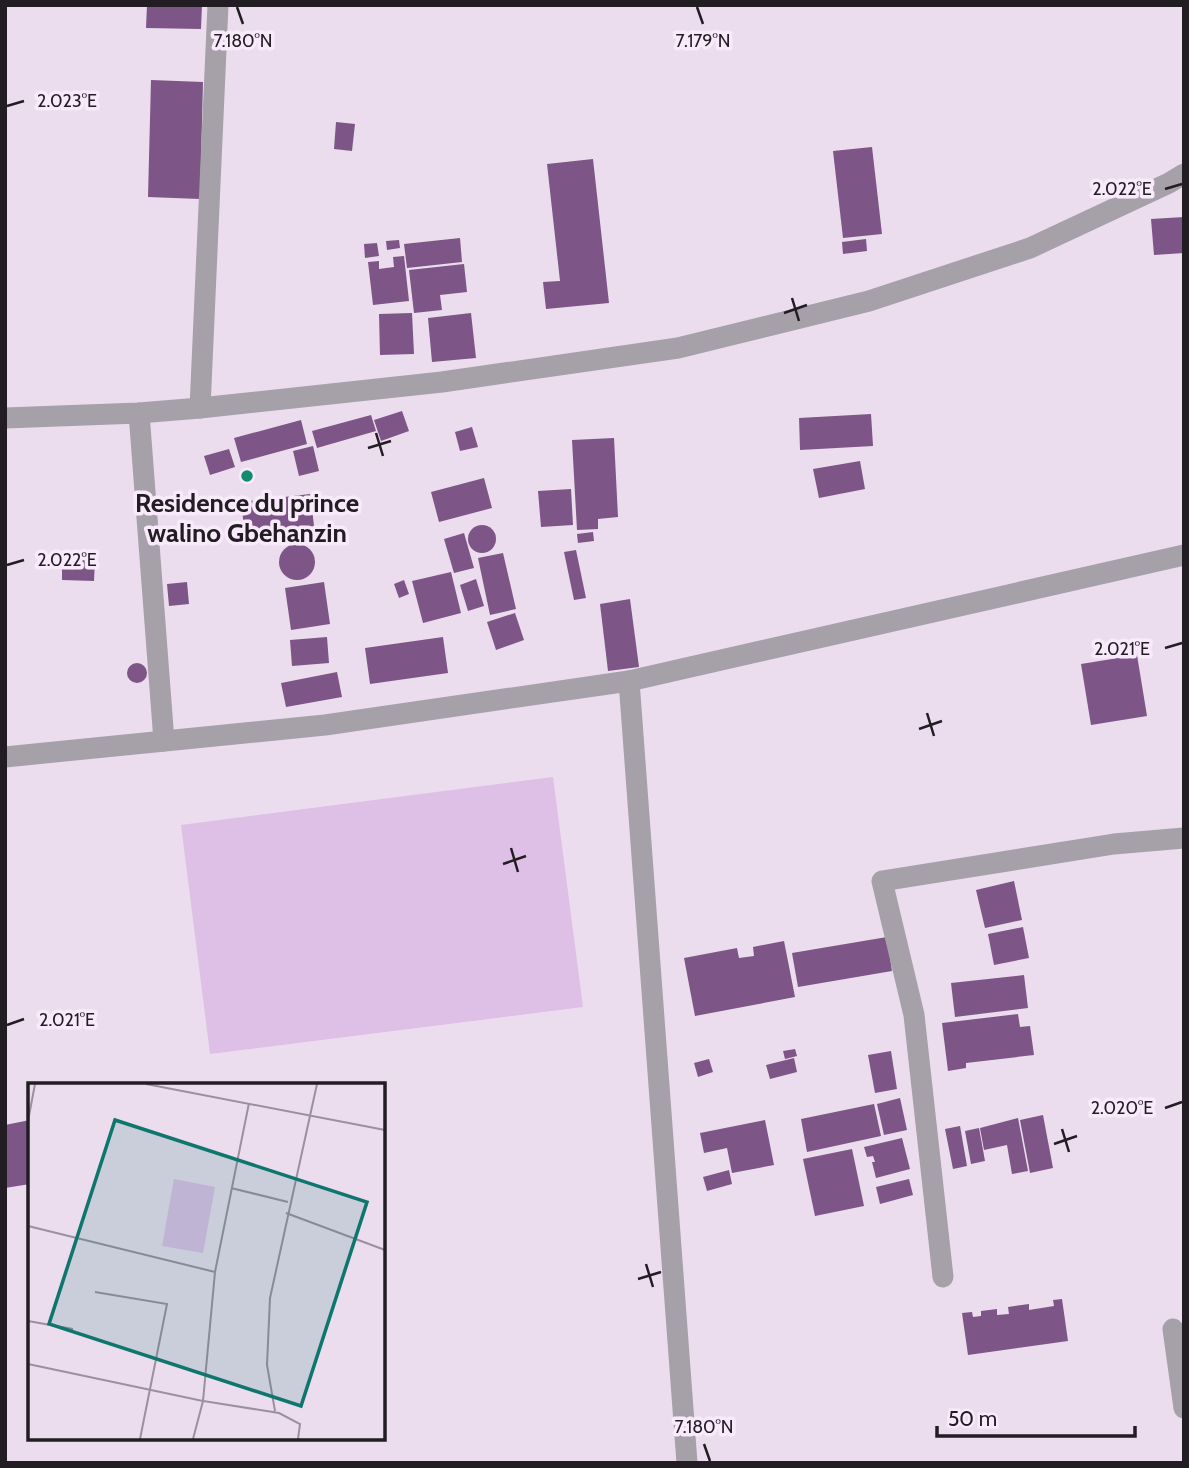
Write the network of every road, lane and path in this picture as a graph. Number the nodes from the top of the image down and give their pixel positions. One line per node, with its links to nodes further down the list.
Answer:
1 (218, 5): 3 (street)
2 (1184, 173): 3 (street)
3 (200, 408): 4 (street)
4 (139, 413): 5 (street); 8 (street)
5 (5, 418)
6 (1184, 555): 7 (street)
7 (629, 681): 8 (street); 14 (street)
8 (164, 741): 9 (street)
9 (5, 757)
10 (1184, 838): 11 (street)
11 (943, 1277)
12 (1173, 1329): 13 (street)
13 (1184, 1408)
14 (687, 1463)

